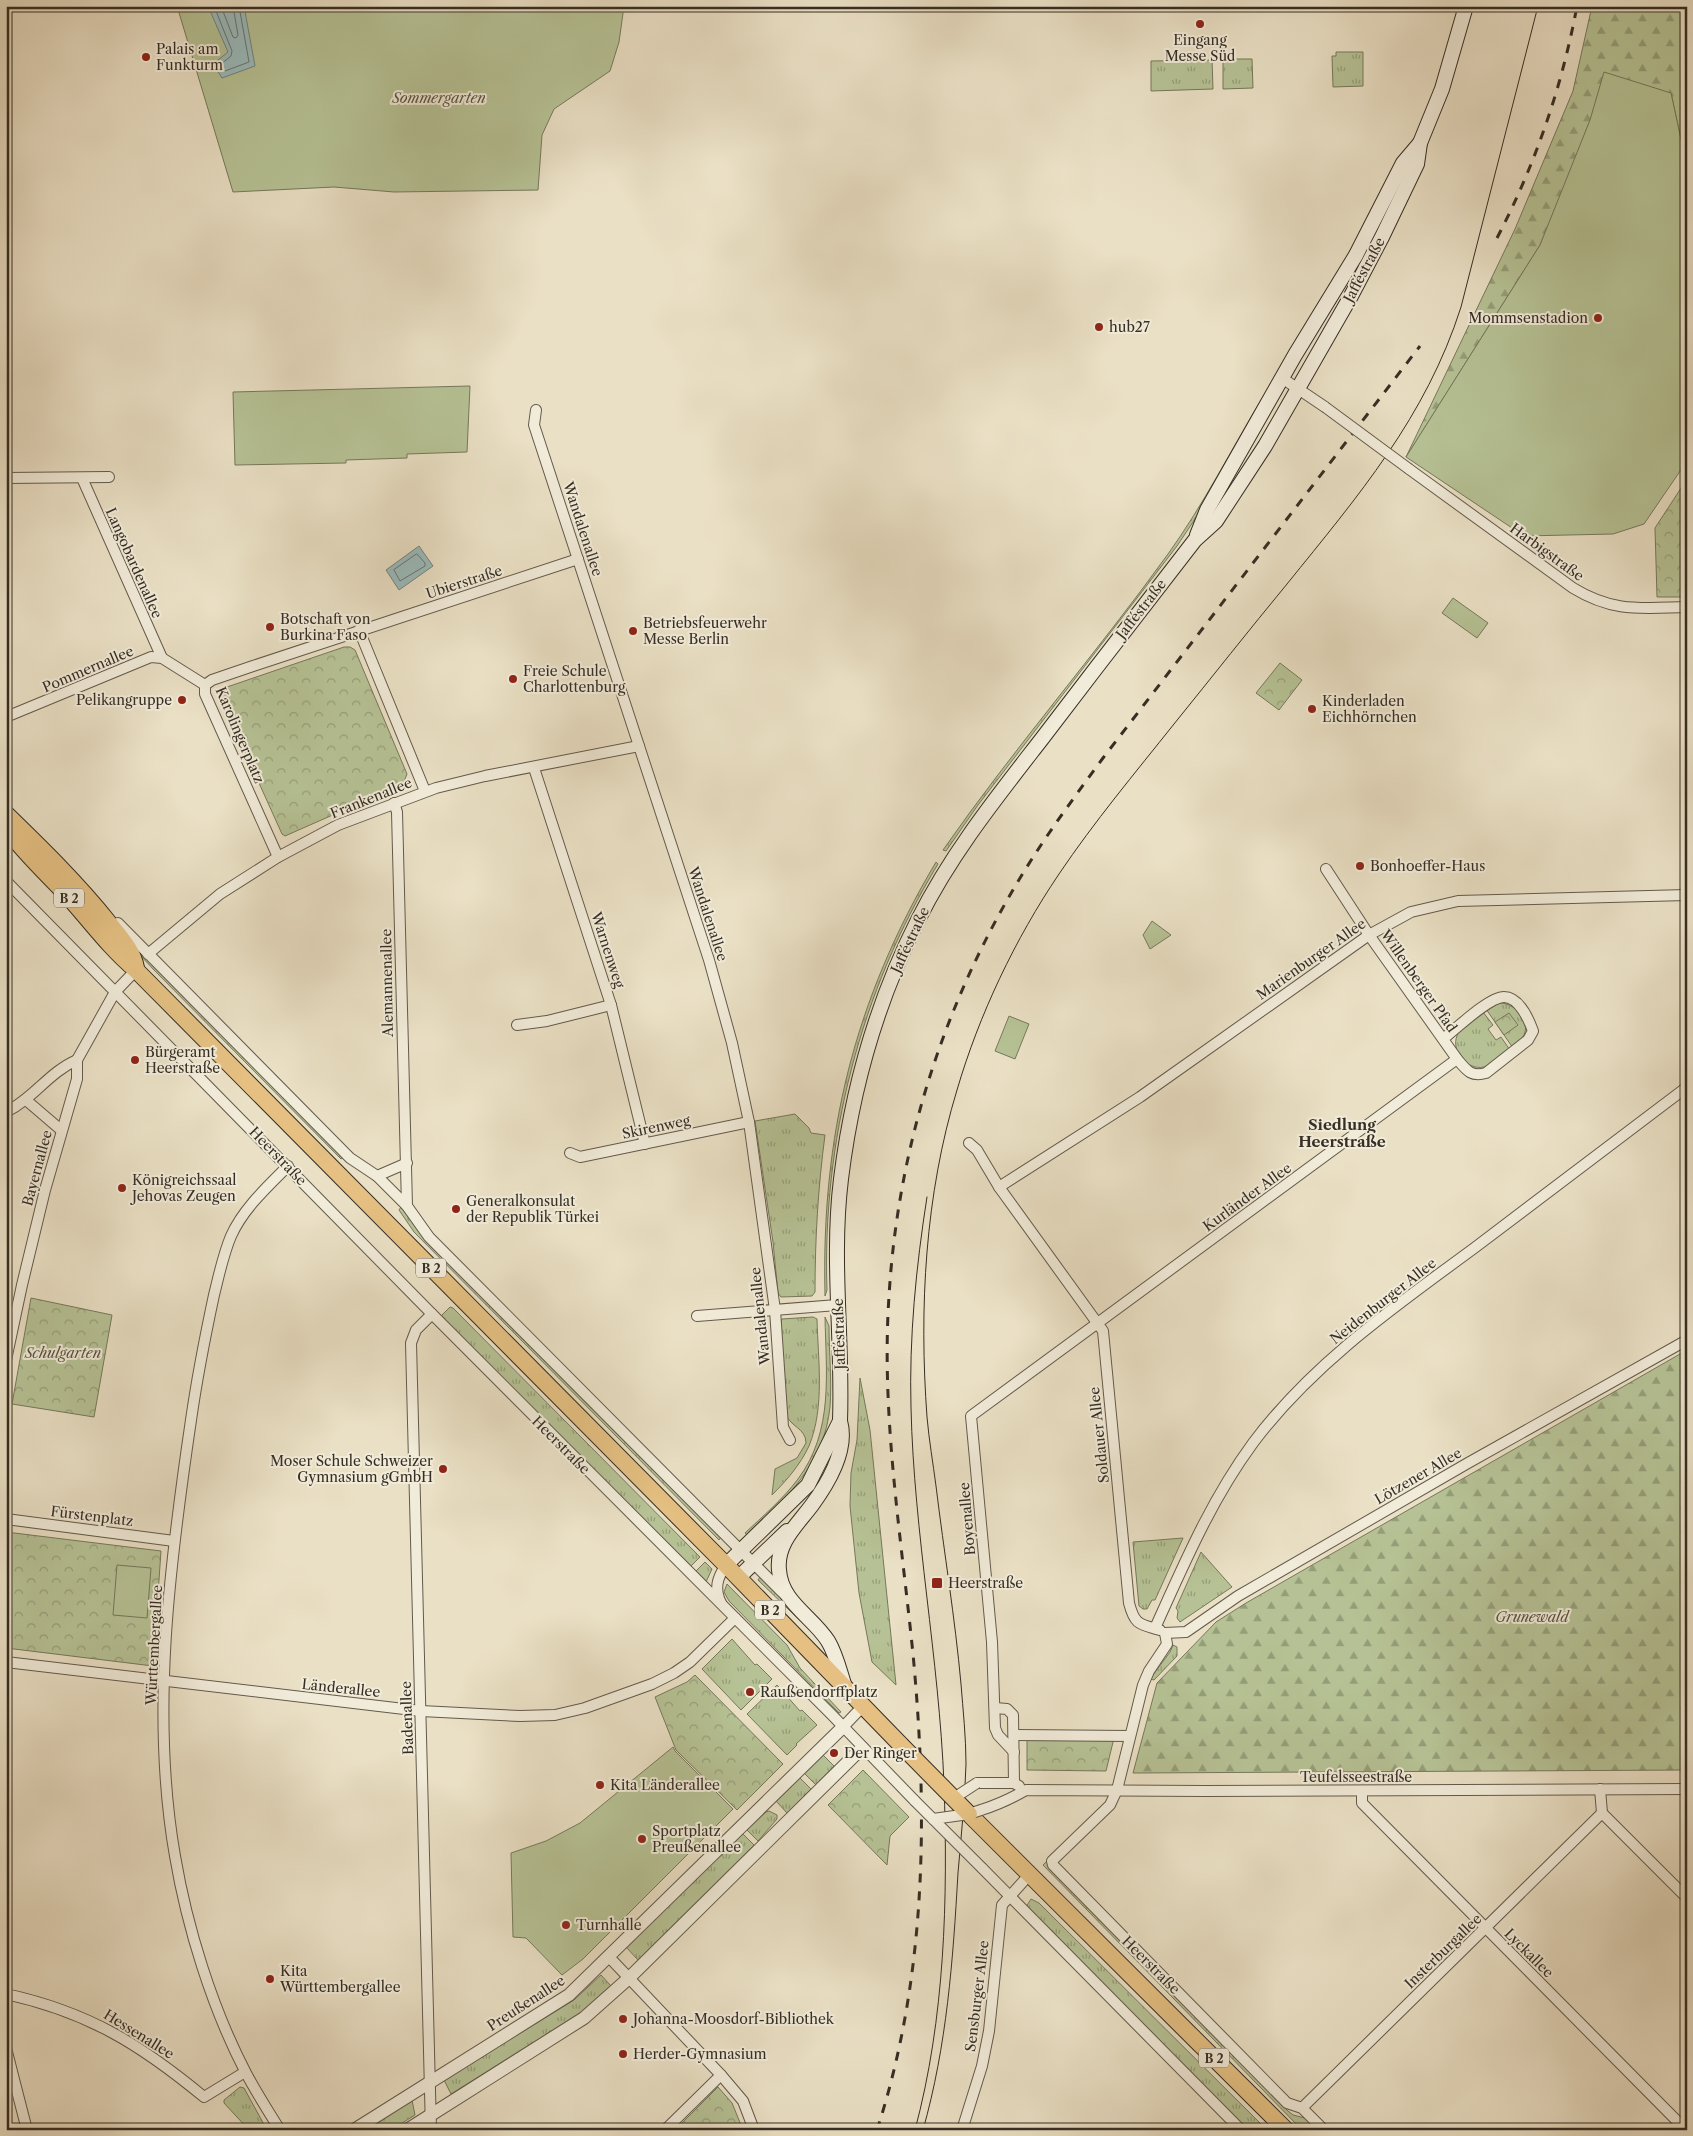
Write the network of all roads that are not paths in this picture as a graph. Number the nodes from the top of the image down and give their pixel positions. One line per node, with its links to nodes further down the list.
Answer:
1 (1466, 6): 2 (main road, Jafféstraße)
2 (1420, 143): 3 (main road, Jafféstraße); 4 (main road, Jafféstraße)
3 (1282, 378): 4 (street); 9 (main road, Jafféstraße)
4 (1298, 389): 9 (main road, Jafféstraße); 11 (street, Harbigstraße, bridge)
5 (536, 410): 10 (street, Wandalenallee)
6 (109, 477): 8 (street)
7 (6, 478): 8 (street)
8 (82, 478): 13 (street, Langobardenallee)
9 (1195, 540): 50 (main road, Jafféstraße)
10 (578, 559): 12 (street, Ubierstraße); 16 (street, Wandalenallee)
11 (1687, 607)
12 (359, 630): 14 (street, Karolingerplatz); 18 (street)
13 (162, 658): 14 (street); 15 (street, Pommernallee)
14 (205, 685): 23 (street, Karolingerplatz)
15 (6, 718)
16 (639, 746): 17 (street, Frankenallee); 40 (street, Wandalenallee)
17 (534, 768): 18 (street, Frankenallee); 32 (street, Warnenweg)
18 (425, 792): 19 (street, Frankenallee)
19 (394, 803): 23 (street, Frankenallee); 45 (street, Alemannenallee)
20 (6, 814): 27 (main road, Heerstraße / B 2)
21 (6, 828): 22 (main road, Heerstraße / B 2)
22 (13, 843): 30 (main road, Heerstraße / B 2)
23 (278, 857): 29 (street, Frankenallee)
24 (1326, 869): 28 (street, Willenberger Pfad)
25 (6, 881): 31 (street, Heerstraße)
26 (1687, 894): 28 (street, Marienburger Allee)
27 (87, 895): 29 (street, Heerstraße); 30 (main road, Heerstraße / B 2)
28 (1369, 934): 34 (street, Willenberger Pfad); 48 (street, Marienburger Allee)
29 (148, 954): 47 (street, Heerstraße)
30 (136, 970): 31 (street); 65 (main road, Heerstraße / B 2)
31 (115, 992): 36 (street, Bayernallee); 46 (street, Heerstraße)
32 (611, 1005): 33 (street); 43 (street, Warnenweg)
33 (517, 1025)
34 (1443, 1038): 35 (street, Willenberger Pfad); 35 (street)
35 (1457, 1059): 54 (street, Kurländer Allee)
36 (77, 1060): 38 (street); 41 (street, Bayernallee)
37 (1687, 1087): 70 (street, Neidenburger Allee)
38 (26, 1100): 39 (street); 41 (street)
39 (6, 1112)
40 (749, 1122): 43 (street, Skirenweg); 51 (street, Wandalenallee)
41 (61, 1130): 56 (street, Bayernallee)
42 (969, 1143): 48 (street, Soldauer Allee)
43 (645, 1144): 44 (street, Skirenweg)
44 (570, 1153)
45 (407, 1163): 47 (street); 49 (street, Alemannenallee)
46 (288, 1166): 52 (street, Heerstraße); 62 (street, Württembergallee)
47 (377, 1176): 49 (street, Heerstraße)
48 (999, 1187): 54 (street, Soldauer Allee)
49 (407, 1206): 63 (street, Heerstraße)
50 (837, 1305): 51 (street); 58 (main road, Jafféstraße)
51 (775, 1310): 53 (street); 59 (street, Wandalenallee)
52 (432, 1314): 68 (street, Heerstraße); 77 (street, Badenallee)
53 (697, 1316)
54 (1097, 1323): 57 (street, Kurländer Allee); 70 (street, Soldauer Allee)
55 (1687, 1340): 71 (street, Lötzener Allee)
56 (6, 1360)
57 (972, 1416): 76 (street, Boyenallee)
58 (840, 1421): 61 (main road, Jafféstraße); 63 (main road, Jafféstraße)
59 (790, 1440)
60 (6, 1519): 62 (street, Fürstenplatz)
61 (798, 1521): 64 (main road, Jafféstraße); 67 (main road, Jafféstraße)
62 (174, 1541): 73 (street, Württembergallee)
63 (741, 1551): 64 (street, Heerstraße); 65 (main road, Jafféstraße)
64 (753, 1563): 66 (main road, Jafféstraße); 67 (street, Heerstraße)
65 (726, 1565): 66 (main road, Heerstraße / B 2); 68 (street, Jafféstraße)
66 (738, 1578): 74 (main road, Heerstraße / B 2)
67 (789, 1599): 74 (main road, Heerstraße)
68 (722, 1605): 69 (street, Heerstraße)
69 (735, 1618): 77 (street, Länderallee); 78 (street, Heerstraße)
70 (1155, 1628): 71 (street, Soldauer Allee)
71 (1165, 1633): 80 (street)
72 (6, 1662): 73 (street, Länderallee)
73 (165, 1682): 77 (street, Länderallee); 101 (street, Württembergallee)
74 (845, 1687): 75 (main road, Heerstraße / B 2)
75 (864, 1706): 78 (street, Preußenallee); 89 (main road, Heerstraße / B 2, bridge)
76 (995, 1708): 79 (street); 82 (street, Boyenallee)
77 (421, 1711): 103 (street, Badenallee)
78 (843, 1726): 81 (street, Heerstraße); 97 (street, Preußenallee)
79 (1014, 1735): 80 (street); 82 (street)
80 (1130, 1736): 86 (street)
81 (862, 1748): 92 (street, Heerstraße, bridge); 98 (street)
82 (1014, 1752): 83 (street)
83 (1014, 1783): 85 (street); 89 (street, bridge)
84 (1687, 1789): 87 (street, Teufelsseestraße)
85 (1026, 1790): 86 (street, Teufelsseestraße); 91 (street, Teufelsseestraße)
86 (1117, 1790): 88 (street, Teufelsseestraße); 104 (street, Heerstraße)
87 (1600, 1790): 88 (street, Teufelsseestraße); 90 (street)
88 (1362, 1791): 96 (street, Lyckallee)
89 (954, 1798): 91 (main road, Heerstraße / B 2, bridge)
90 (1602, 1813): 95 (street); 96 (street, Insterburgallee)
91 (977, 1817): 92 (street, Teufelsseestraße, bridge); 93 (main road, Heerstraße / B 2)
92 (933, 1819): 94 (street, Heerstraße, bridge)
93 (1030, 1874): 94 (street); 115 (main road, Heerstraße / B 2)
94 (1010, 1895): 113 (street, Sensburger Allee); 114 (street, Heerstraße)
95 (1687, 1898)
96 (1485, 1929): 104 (street, Insterburgallee); 117 (street, Lyckallee)
97 (609, 1957): 98 (street); 103 (street, Preußenallee)
98 (628, 1978): 102 (street); 105 (street)
99 (6, 1994): 101 (street, Hessenallee)
100 (6, 2048): 106 (street)
101 (245, 2072): 107 (street, Württembergallee)
102 (721, 2075): 111 (street); 112 (street)
103 (430, 2082): 105 (street, Badenallee); 108 (street, Preußenallee)
104 (1302, 2108): 116 (street, Heerstraße)
105 (431, 2115): 109 (street); 110 (street, Badenallee)
106 (27, 2130)
107 (280, 2130)
108 (354, 2130)
109 (407, 2130)
110 (431, 2130)
111 (665, 2130)
112 (754, 2130)
113 (962, 2130)
114 (1241, 2130)
115 (1286, 2130)
116 (1324, 2130)
117 (1686, 2130)

